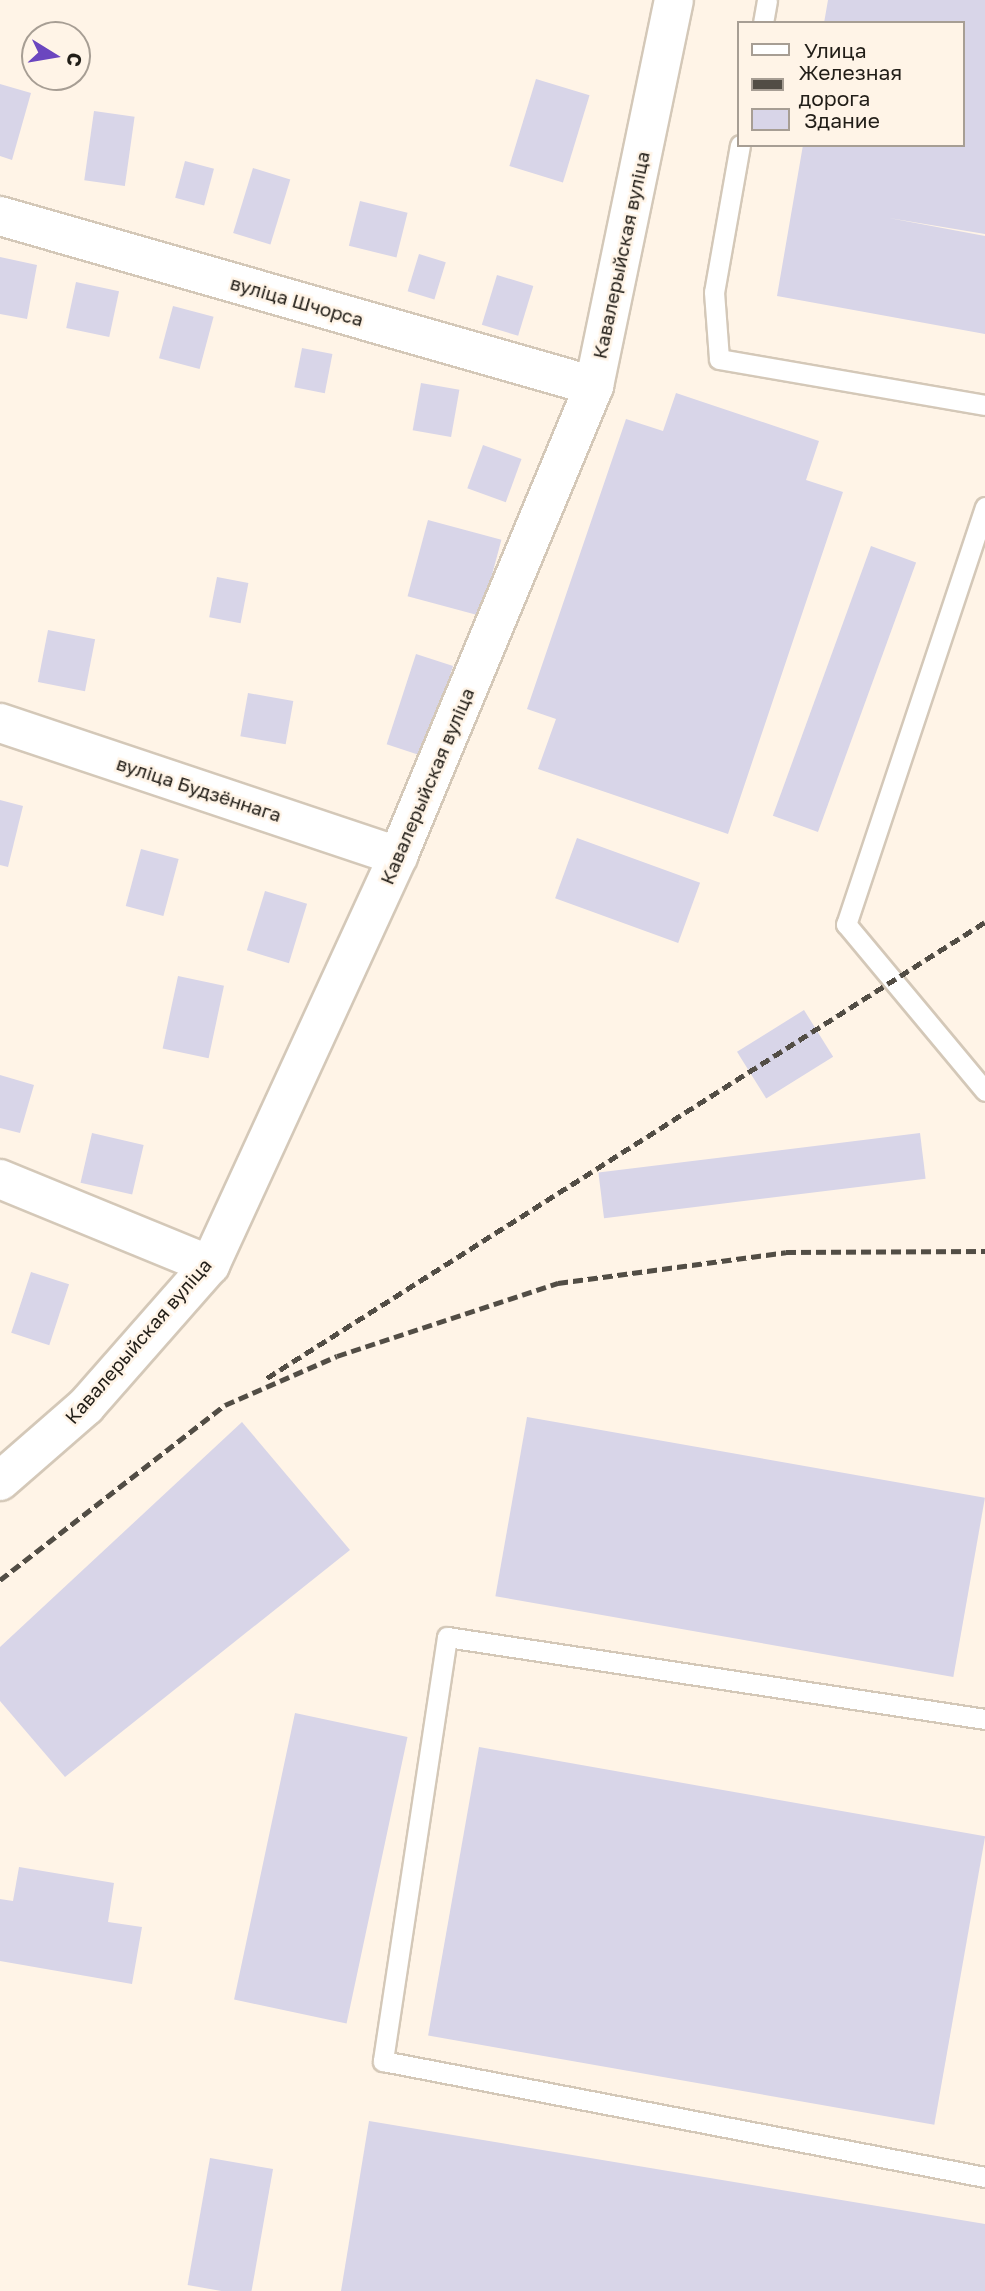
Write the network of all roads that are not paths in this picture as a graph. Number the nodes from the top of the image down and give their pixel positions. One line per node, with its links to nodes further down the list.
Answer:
1 (674, 0): 6 (street, Кавалерыйская вуліца)
2 (767, 0): 3 (lane)
3 (763, 21)
4 (740, 147): 7 (lane)
5 (0, 216): 6 (street, вуліца Шчорса)
6 (594, 386): 10 (street, Кавалерыйская вуліца)
7 (985, 405)
8 (985, 507): 11 (lane)
9 (0, 723): 10 (street, вуліца Будзённага)
10 (398, 856): 13 (street, Кавалерыйская вуліца)
11 (985, 1091)
12 (0, 1179): 13 (street)
13 (210, 1265): 14 (street, Кавалерыйская вуліца)
14 (0, 1482)
15 (985, 1719): 16 (lane)
16 (985, 2178)

